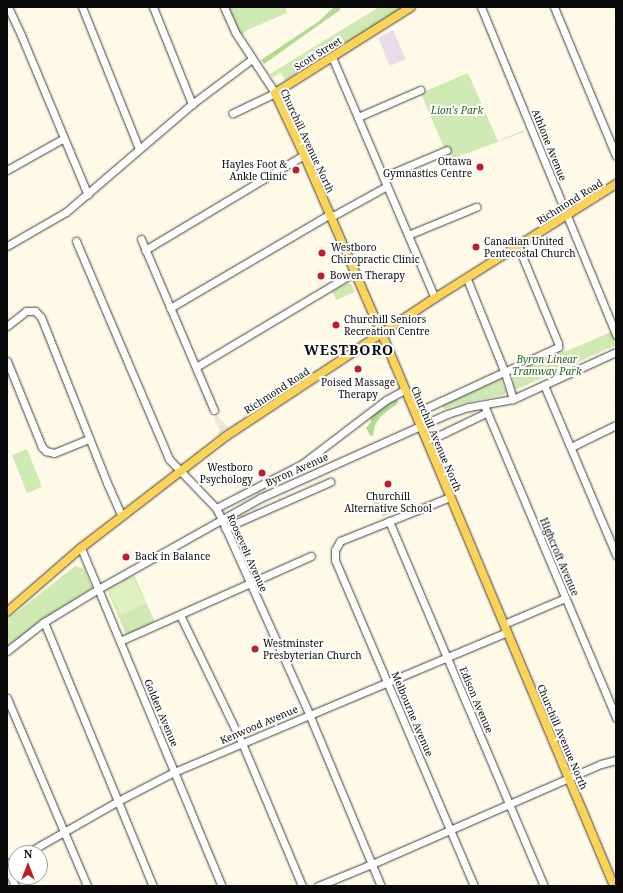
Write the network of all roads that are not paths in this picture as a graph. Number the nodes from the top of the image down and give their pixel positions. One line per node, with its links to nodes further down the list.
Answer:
1 (8, 7): 15 (street)
2 (82, 7): 16 (street)
3 (153, 7): 12 (street)
4 (224, 7): 8 (street, Churchill Avenue North)
5 (411, 7): 9 (main road, Scott Street)
6 (481, 7): 26 (street, Athlone Avenue)
7 (554, 7): 19 (street)
8 (252, 58): 11 (street, Churchill Avenue North); 12 (street)
9 (332, 58): 11 (main road, Scott Street); 14 (street)
10 (420, 90): 14 (street)
11 (275, 93): 13 (street, Scott Street); 18 (main road, Churchill Avenue North)
12 (192, 104): 16 (street)
13 (233, 113)
14 (358, 117): 21 (street)
15 (64, 138): 20 (street); 24 (street)
16 (139, 149): 24 (street)
17 (447, 150): 21 (street)
18 (304, 155): 27 (main road, Churchill Avenue North); 33 (street)
19 (616, 156)
20 (7, 170)
21 (383, 177): 23 (street)
22 (616, 184): 26 (main road, Richmond Road)
23 (387, 186): 27 (street); 28 (street)
24 (88, 195): 31 (street)
25 (476, 207): 28 (street)
26 (567, 214): 32 (main road, Richmond Road); 40 (street, Athlone Avenue)
27 (330, 215): 34 (main road, Churchill Avenue North); 37 (street)
28 (408, 235): 36 (street)
29 (141, 239): 33 (street)
30 (76, 241): 57 (street, Roosevelt Avenue)
31 (7, 246)
32 (518, 246): 35 (main road, Richmond Road); 44 (street)
33 (145, 250): 37 (street)
34 (355, 272): 39 (main road, Churchill Avenue North); 43 (street)
35 (467, 279): 36 (main road, Richmond Road); 44 (street)
36 (435, 298): 39 (main road, Richmond Road)
37 (170, 308): 43 (street)
38 (7, 326): 55 (street)
39 (382, 334): 46 (main road, Churchill Avenue North); 57 (main road, Richmond Road)
40 (616, 335)
41 (616, 352): 45 (street, Byron Avenue)
42 (7, 361): 55 (street)
43 (196, 367): 50 (street)
44 (506, 373): 47 (street); 49 (street)
45 (544, 385): 47 (street, Byron Avenue); 56 (street)
46 (404, 390): 53 (main road, Churchill Avenue North); 60 (street)
47 (513, 399): 48 (street, Byron Avenue)
48 (484, 405): 51 (street, Highcroft Avenue); 53 (street, Byron Avenue)
49 (424, 409)
50 (214, 410)
51 (486, 413): 54 (street); 70 (street, Highcroft Avenue)
52 (616, 425): 56 (street)
53 (420, 426): 59 (main road, Churchill Avenue North); 62 (street, Byron Avenue)
54 (440, 435)
55 (89, 440): 61 (street)
56 (571, 447): 66 (street)
57 (181, 471): 60 (street, Roosevelt Avenue); 61 (main road, Richmond Road)
58 (330, 482): 64 (street)
59 (450, 497): 63 (street); 74 (main road, Churchill Avenue North)
60 (216, 508): 62 (street, Roosevelt Avenue)
61 (122, 516): 65 (main road, Richmond Road)
62 (222, 520): 64 (street, Roosevelt Avenue); 69 (street, Byron Avenue)
63 (390, 521): 77 (street, Edison Avenue); 78 (street, Melbourne Avenue)
64 (225, 528): 68 (street, Roosevelt Avenue)
65 (81, 548): 69 (street, Golden Avenue); 71 (main road, Richmond Road)
66 (616, 555)
67 (311, 556): 68 (street)
68 (250, 584): 72 (street); 80 (street, Roosevelt Avenue)
69 (98, 589): 73 (street, Byron Avenue); 75 (street, Golden Avenue)
70 (565, 598): 74 (street, Kenwood Avenue); 81 (street, Highcroft Avenue)
71 (7, 612)
72 (180, 615): 75 (street); 82 (street)
73 (44, 622): 76 (street, Byron Avenue); 86 (street)
74 (506, 628): 77 (street, Kenwood Avenue); 85 (main road, Churchill Avenue North)
75 (120, 642): 84 (street, Golden Avenue)
76 (7, 651)
77 (447, 657): 78 (street, Kenwood Avenue); 87 (street, Edison Avenue)
78 (387, 683): 80 (street, Kenwood Avenue); 88 (street, Melbourne Avenue)
79 (7, 698): 89 (street)
80 (309, 714): 82 (street, Kenwood Avenue); 91 (street, Roosevelt Avenue)
81 (616, 718)
82 (242, 743): 84 (street, Kenwood Avenue); 97 (street)
83 (616, 760): 85 (street)
84 (174, 772): 86 (street, Kenwood Avenue); 96 (street, Golden Avenue)
85 (569, 778): 87 (street); 102 (main road, Churchill Avenue North)
86 (118, 801): 89 (street, Kenwood Avenue); 95 (street)
87 (509, 805): 88 (street); 101 (street, Edison Avenue)
88 (450, 830): 91 (street); 100 (street, Melbourne Avenue)
89 (64, 832): 90 (street, Kenwood Avenue); 94 (street)
90 (41, 845)
91 (372, 864): 98 (street); 99 (street, Roosevelt Avenue)
92 (7, 865): 93 (street)
93 (14, 886)
94 (87, 886)
95 (153, 886)
96 (222, 886)
97 (302, 886)
98 (318, 886)
99 (381, 886)
100 (474, 886)
101 (544, 886)
102 (614, 886)

